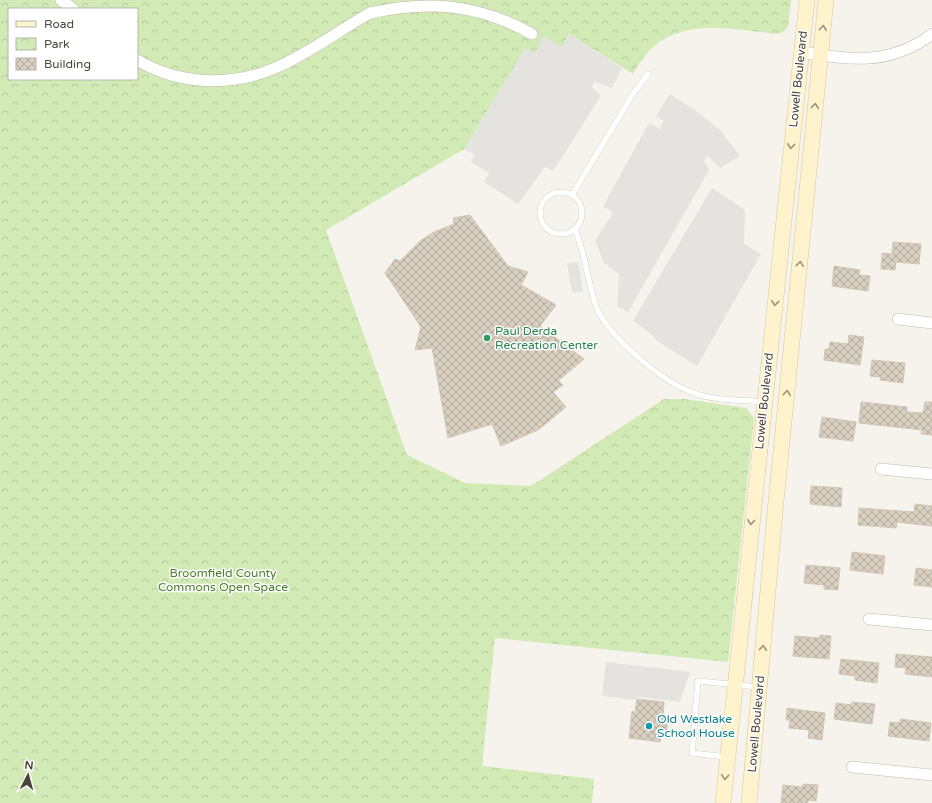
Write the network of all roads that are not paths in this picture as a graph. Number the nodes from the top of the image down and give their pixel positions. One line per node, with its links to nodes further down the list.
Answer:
1 (61, 0): 4 (street)
2 (807, 0): 7 (main road, Lowell Boulevard)
3 (826, 0): 8 (main road, Lowell Boulevard, one-way to 3)
4 (72, 8)
5 (532, 34): 9 (street)
6 (932, 34): 8 (street)
7 (802, 52): 8 (street); 15 (main road, Lowell Boulevard, one-way to 15)
8 (821, 55): 18 (main road, Lowell Boulevard, one-way to 8)
9 (138, 61)
10 (648, 74): 11 (lane)
11 (572, 195): 12 (lane); 12 (lane)
12 (575, 230): 15 (lane)
13 (898, 319): 14 (street)
14 (932, 323)
15 (764, 402): 18 (main road); 21 (main road, Lowell Boulevard, one-way to 21)
16 (881, 469): 17 (street)
17 (932, 474)
18 (776, 501): 22 (main road, Lowell Boulevard, one-way to 18)
19 (869, 619): 20 (street)
20 (932, 625)
21 (736, 684): 22 (lane); 23 (main road, Lowell Boulevard); 23 (lane)
22 (759, 687): 27 (main road, Lowell Boulevard)
23 (727, 757): 26 (main road, Lowell Boulevard, one-way to 26)
24 (852, 766): 25 (street)
25 (932, 775)
26 (723, 803)
27 (749, 803)

